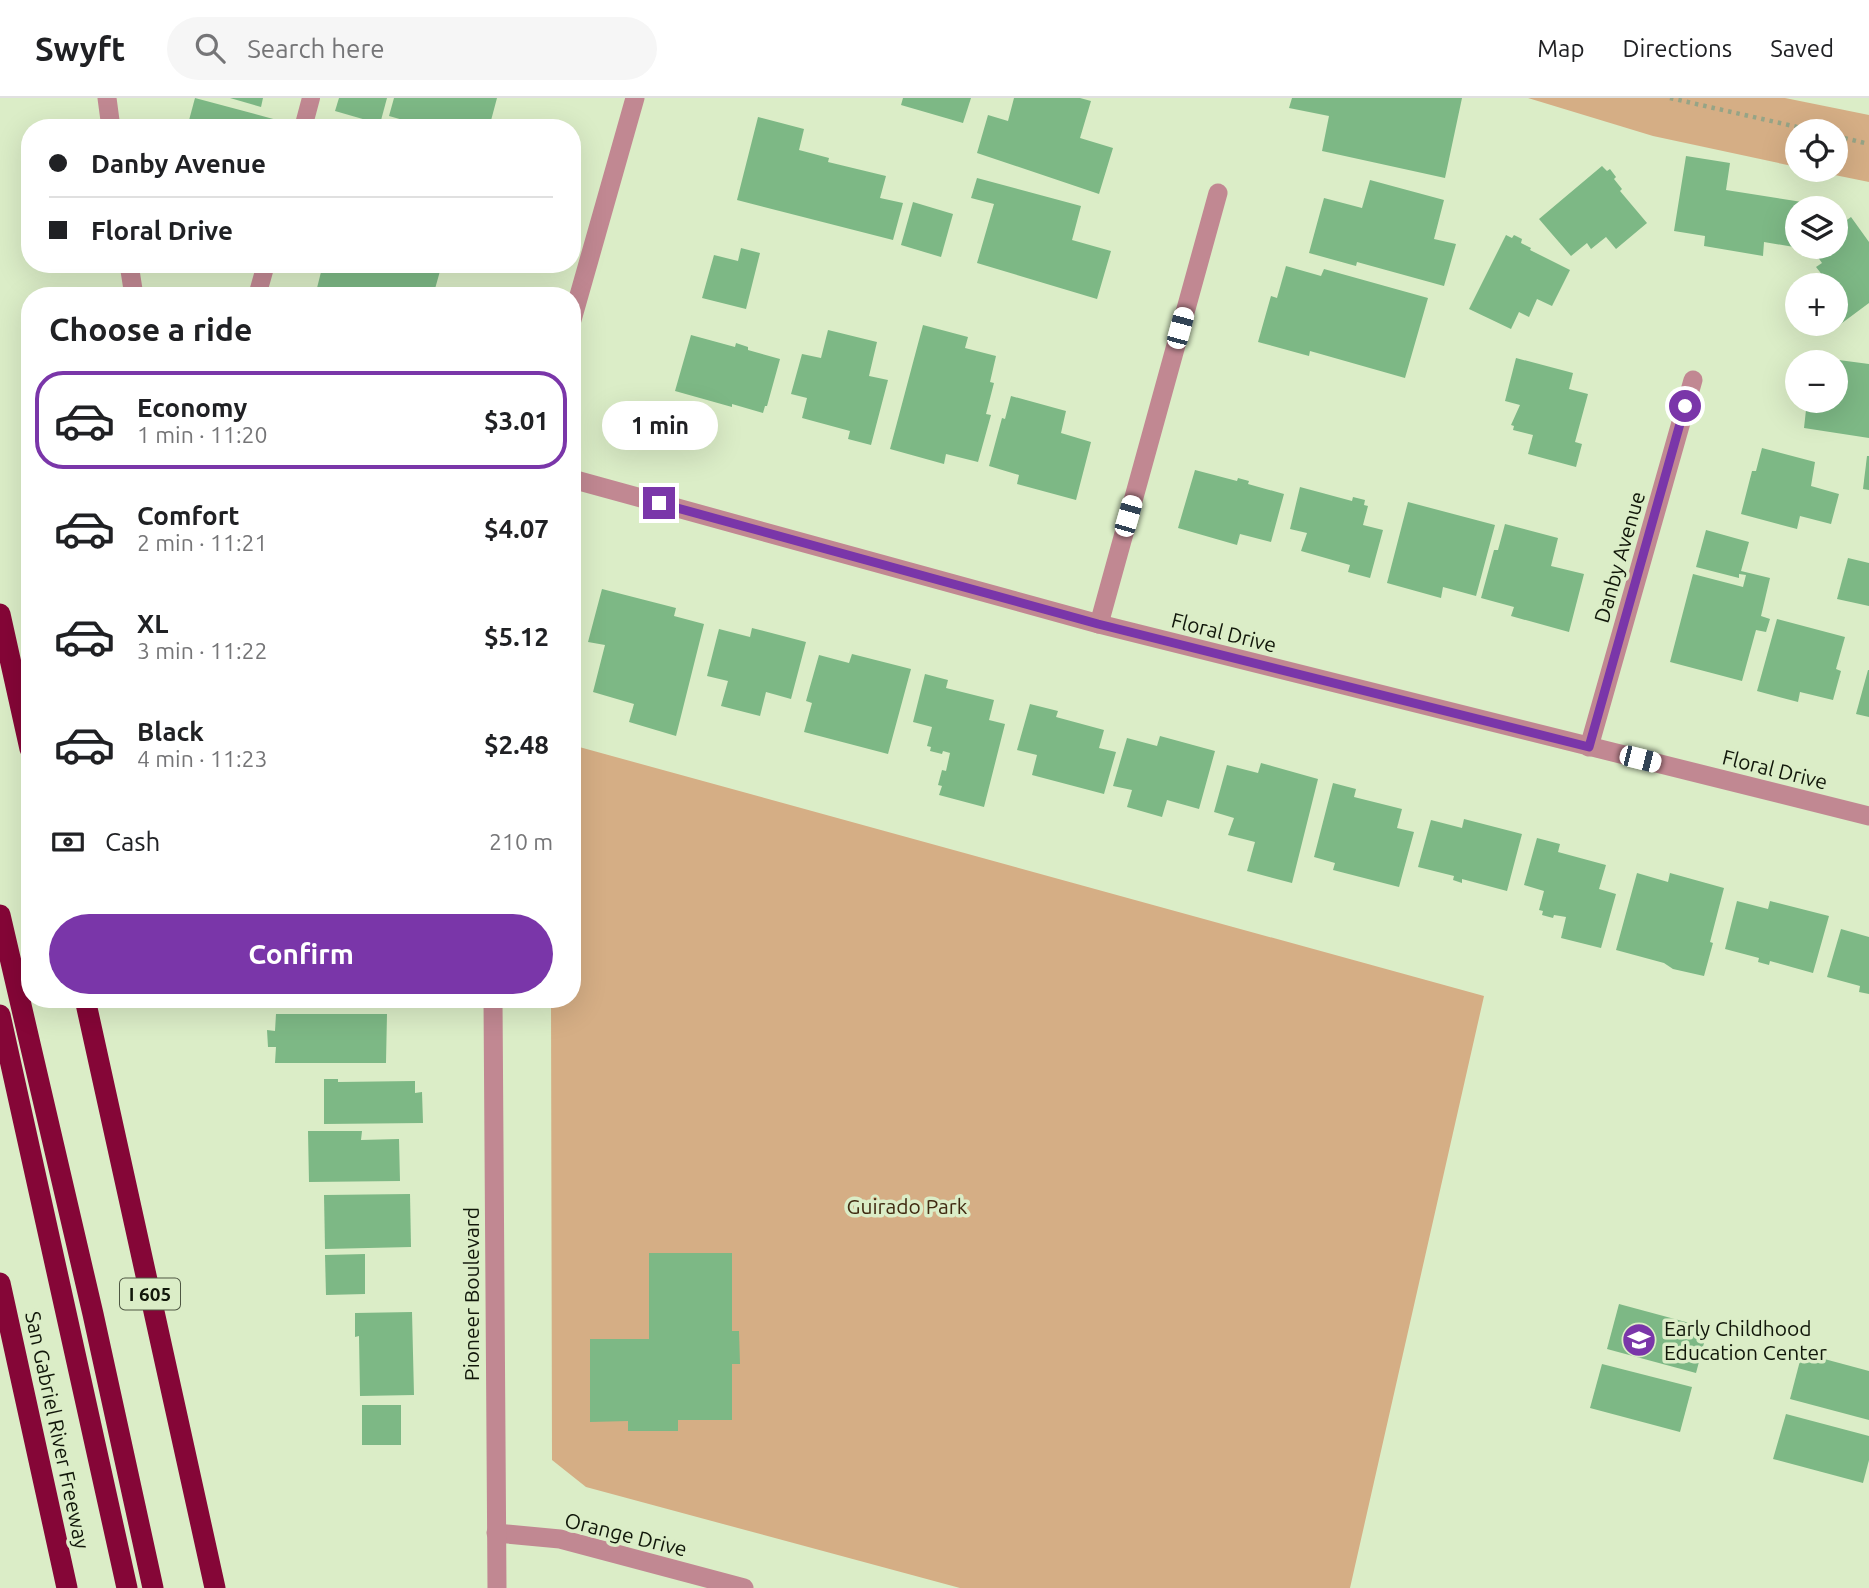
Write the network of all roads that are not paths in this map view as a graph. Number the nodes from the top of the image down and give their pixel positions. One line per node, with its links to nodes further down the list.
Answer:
1 (107, 98): 4 (street)
2 (311, 98): 5 (lane)
3 (635, 98): 7 (street)
4 (110, 119)
5 (305, 119)
6 (1217, 193): 11 (street)
7 (581, 288)
8 (1693, 380): 13 (street, Danby Avenue)
9 (581, 481): 11 (street, Floral Drive)
10 (0, 614): 12 (highway)
11 (1098, 624): 13 (street, Floral Drive)
12 (21, 708)
13 (1589, 747): 14 (street, Floral Drive)
14 (1869, 816)
15 (0, 915): 16 (highway)
16 (21, 1005)
17 (22, 1008): 25 (highway)
18 (87, 1008): 26 (highway, I 605)
19 (493, 1008): 22 (street, Pioneer Boulevard)
20 (0, 1015): 24 (highway)
21 (0, 1283): 23 (highway, San Gabriel River Freeway)
22 (496, 1533): 27 (street, Pioneer Boulevard); 28 (street, Orange Drive)
23 (67, 1588)
24 (127, 1588)
25 (153, 1588)
26 (215, 1588)
27 (497, 1588)
28 (744, 1588)

